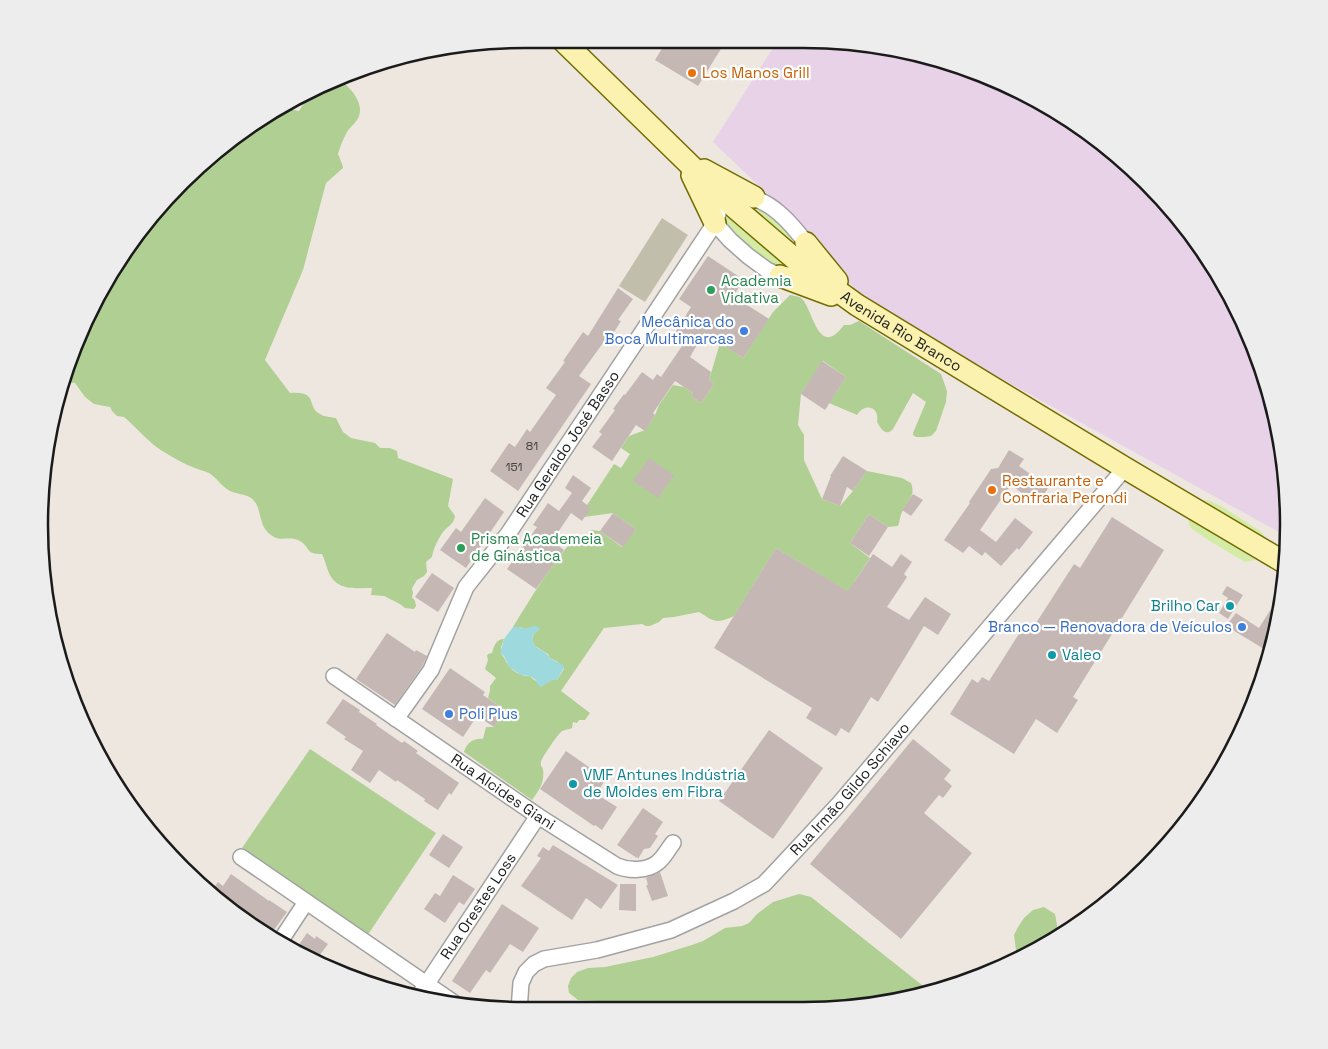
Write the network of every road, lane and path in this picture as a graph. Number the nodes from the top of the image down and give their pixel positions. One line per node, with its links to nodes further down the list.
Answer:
1 (570, 48): 2 (main road, Avenida Rio Branco)
2 (684, 159): 3 (main road); 4 (main road, Avenida Rio Branco); 5 (main road)
3 (754, 198): 4 (street); 6 (street)
4 (727, 201): 5 (street, Rua Geraldo José Basso); 7 (main road, Avenida Rio Branco)
5 (714, 223): 8 (street); 13 (street, Rua Geraldo José Basso)
6 (806, 243): 7 (street); 9 (main road)
7 (803, 266): 8 (street); 9 (main road, Avenida Rio Branco)
8 (780, 276): 9 (main road)
9 (857, 305): 10 (main road, Avenida Rio Branco)
10 (1125, 468): 11 (main road, Avenida Rio Branco); 22 (street, Rua Irmão Gildo Schiavo)
11 (1279, 559)
12 (334, 676): 13 (street, Rua Alcides Giani)
13 (396, 719): 14 (street, Rua Alcides Giani)
14 (538, 816): 15 (street, Rua Alcides Giani); 19 (street, Rua Orestes Loss)
15 (673, 843)
16 (241, 857): 17 (street)
17 (306, 902): 18 (street); 19 (street)
18 (283, 936)
19 (426, 984): 20 (street, Rua Orestes Loss); 21 (street)
20 (422, 990)
21 (440, 993)
22 (520, 1002)

